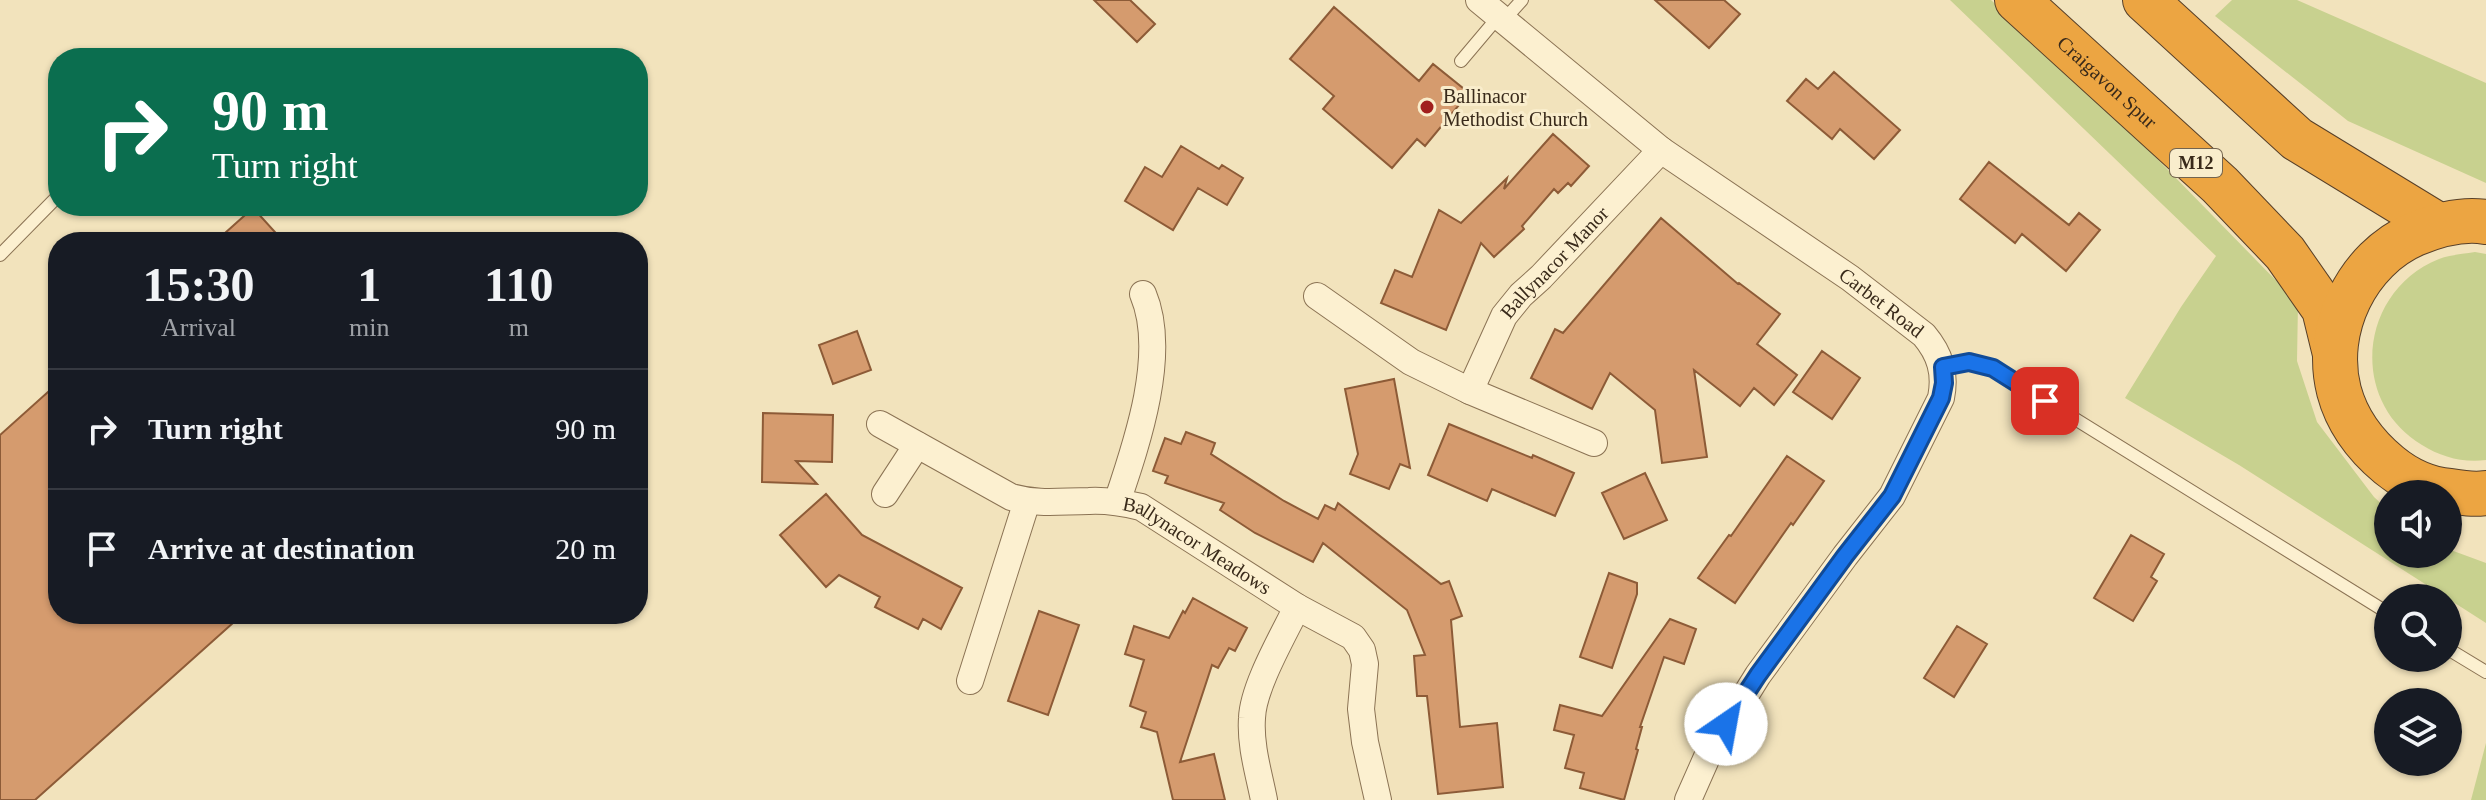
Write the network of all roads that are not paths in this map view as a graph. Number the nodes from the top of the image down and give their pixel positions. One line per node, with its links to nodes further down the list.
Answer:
1 (1522, 0): 4 (lane)
2 (2017, 0): 12 (highway, Craigavon Spur / M12)
3 (2145, 0): 8 (highway, M12)
4 (1494, 12): 5 (lane); 6 (street, Carbet Road)
5 (1461, 61)
6 (1661, 150): 13 (street, Carbet Road); 14 (street, Ballynacor Manor)
7 (48, 206): 9 (lane)
8 (2472, 221): 12 (highway, M12)
9 (0, 255)
10 (1143, 294): 21 (street)
11 (1317, 296): 14 (street)
12 (2335, 354): 19 (highway, M12)
13 (1943, 367): 22 (lane); 29 (street)
14 (1470, 391): 16 (street)
15 (880, 424): 17 (street, Ballynacor Meadows)
16 (1594, 443)
17 (917, 445): 18 (street); 20 (street, Ballynacor Meadows)
18 (885, 494)
19 (2484, 495)
20 (1027, 501): 21 (street, Ballynacor Meadows); 26 (street)
21 (1117, 502): 23 (street, Ballynacor Meadows)
22 (2374, 604)
23 (1297, 607): 27 (street); 28 (street, Ballynacor Meadows)
24 (2462, 657): 25 (lane)
25 (2486, 672)
26 (970, 681)
27 (1264, 800)
28 (1378, 800)
29 (1688, 800)

